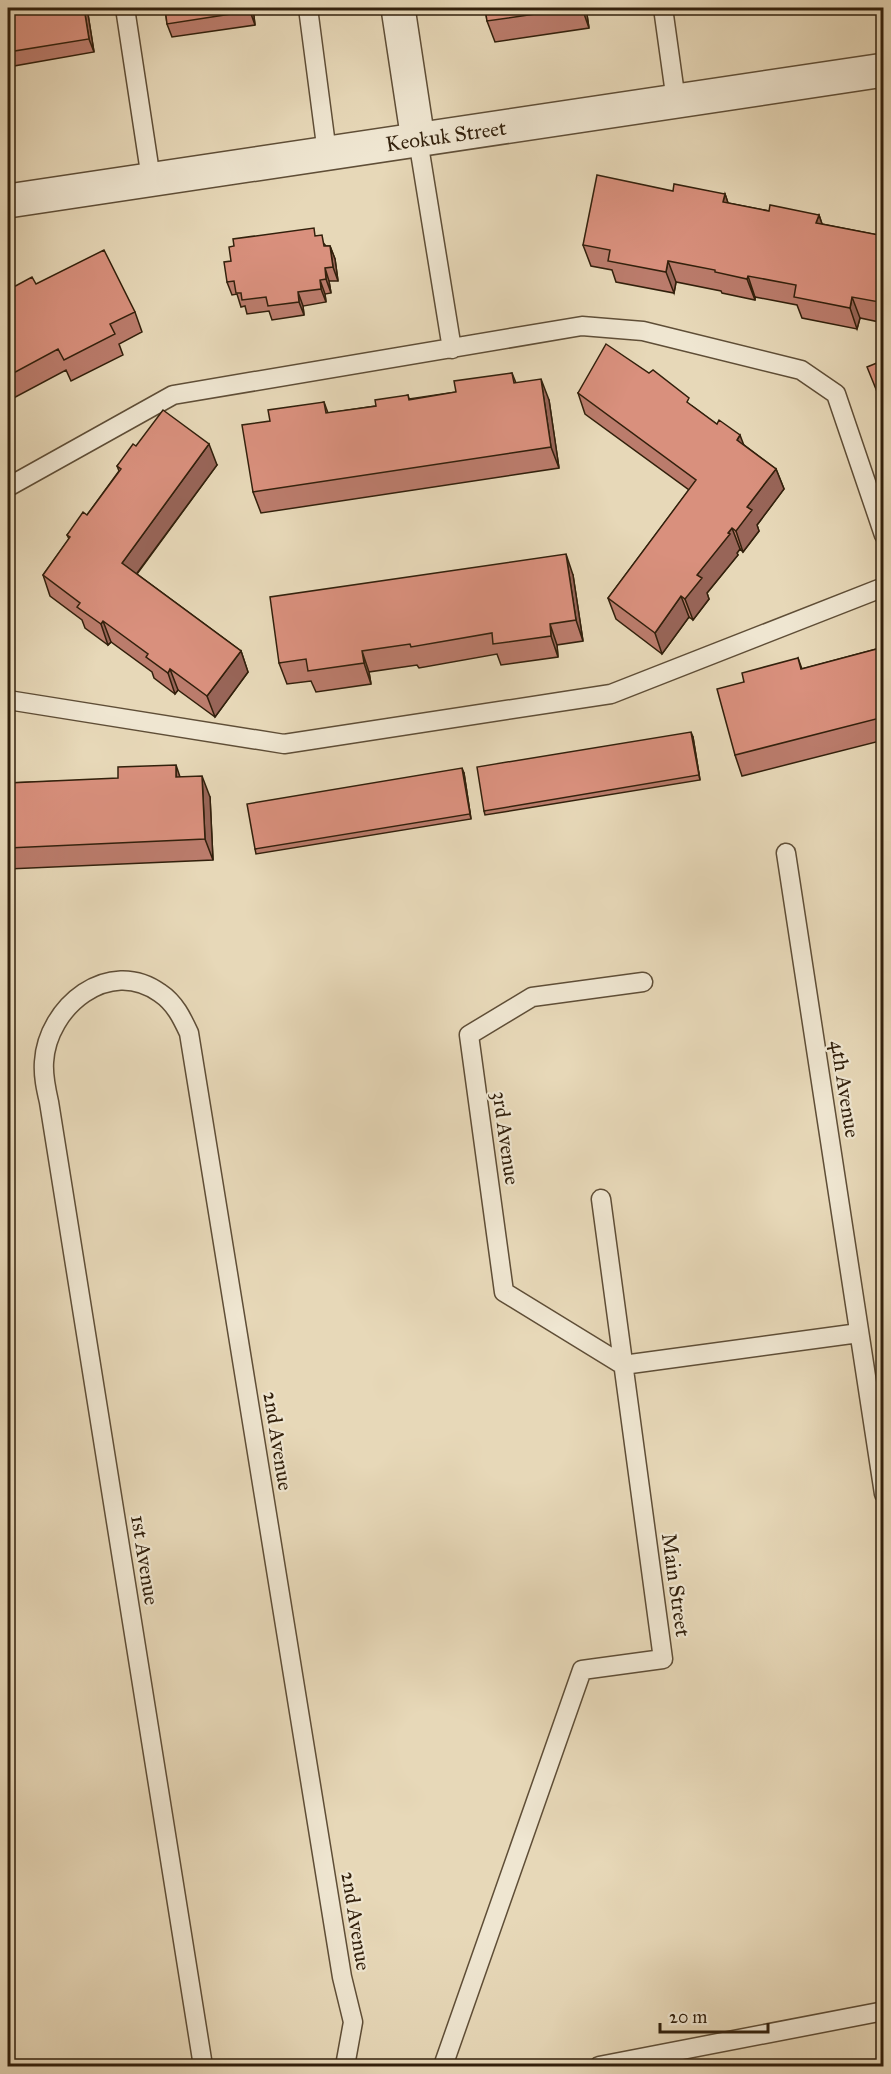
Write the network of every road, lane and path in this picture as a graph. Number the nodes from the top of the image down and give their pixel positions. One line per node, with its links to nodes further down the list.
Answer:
1 (125, 8): 9 (lane)
2 (308, 8): 8 (lane)
3 (398, 8): 7 (street)
4 (663, 8): 6 (lane)
5 (884, 70): 6 (street, Keokuk Street)
6 (676, 101): 7 (street, Keokuk Street)
7 (418, 140): 8 (street, Keokuk Street); 11 (lane)
8 (327, 153): 9 (street, Keokuk Street)
9 (151, 179): 10 (street, Keokuk Street)
10 (8, 201)
11 (452, 349): 12 (lane); 13 (lane)
12 (8, 487)
13 (884, 534)
14 (884, 586): 15 (lane)
15 (8, 700)
16 (786, 853): 20 (lane, 4th Avenue)
17 (643, 982): 21 (lane, 3rd Avenue)
18 (44, 1060): 25 (lane, 1st Avenue); 26 (lane, 2nd Avenue)
19 (601, 1198): 21 (lane, Main Street)
20 (859, 1333): 21 (lane); 22 (lane, 4th Avenue)
21 (623, 1365): 27 (lane, Main Street)
22 (884, 1494)
23 (884, 2011): 24 (lane)
24 (679, 2059): 28 (lane)
25 (203, 2067)
26 (345, 2067)
27 (443, 2067)
28 (599, 2067)

